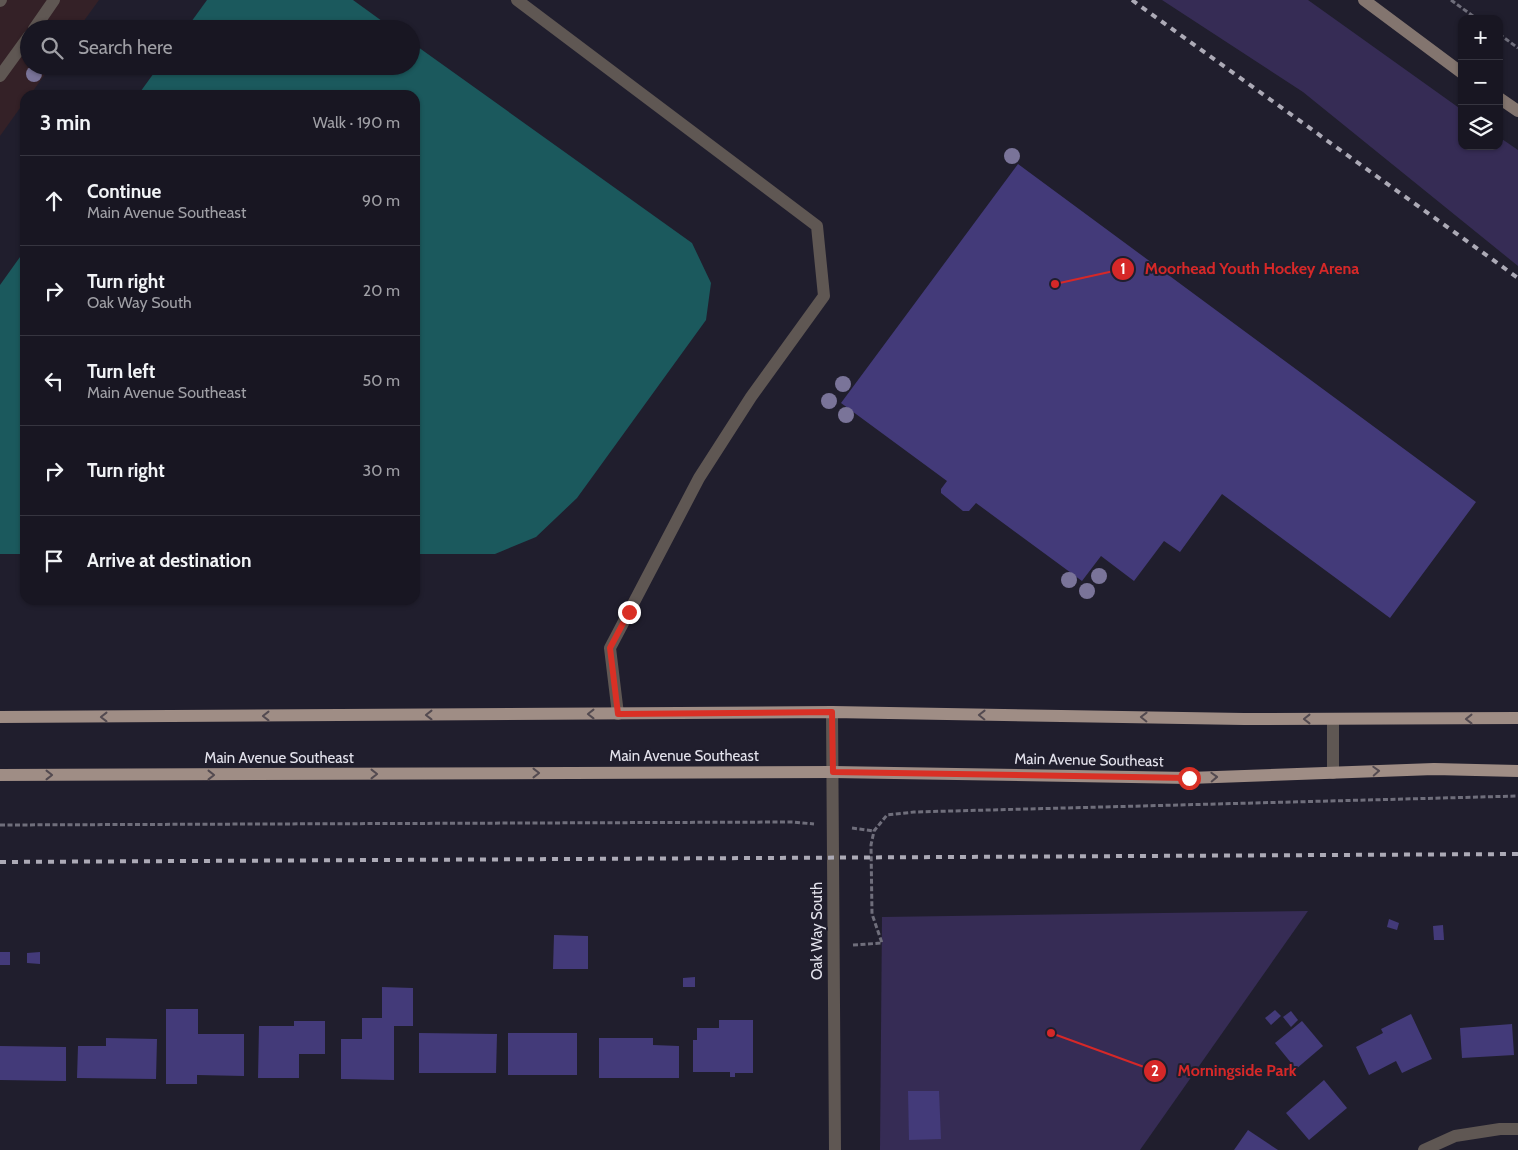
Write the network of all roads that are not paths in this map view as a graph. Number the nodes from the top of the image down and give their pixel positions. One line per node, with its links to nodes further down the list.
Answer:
1 (54, 0): 4 (street)
2 (517, 0): 11 (street)
3 (1364, 0): 6 (main road)
4 (40, 20)
5 (20, 48): 7 (street)
6 (1458, 70)
7 (0, 76)
8 (1503, 101): 9 (main road)
9 (1518, 111)
10 (832, 712): 11 (main road); 14 (main road, one-way to 10); 16 (street, Oak Way South)
11 (618, 714): 12 (main road, one-way to 12)
12 (0, 717)
13 (1518, 718): 14 (main road, one-way to 14)
14 (1333, 719): 17 (street)
15 (1518, 771): 17 (main road, Main Avenue Southeast, one-way to 15)
16 (833, 772): 17 (main road, Main Avenue Southeast, one-way to 17); 18 (main road, Main Avenue Southeast, one-way to 16); 20 (street, Oak Way South)
17 (1333, 773)
18 (0, 776)
19 (1518, 1129): 21 (street)
20 (835, 1150)
21 (1424, 1150)

